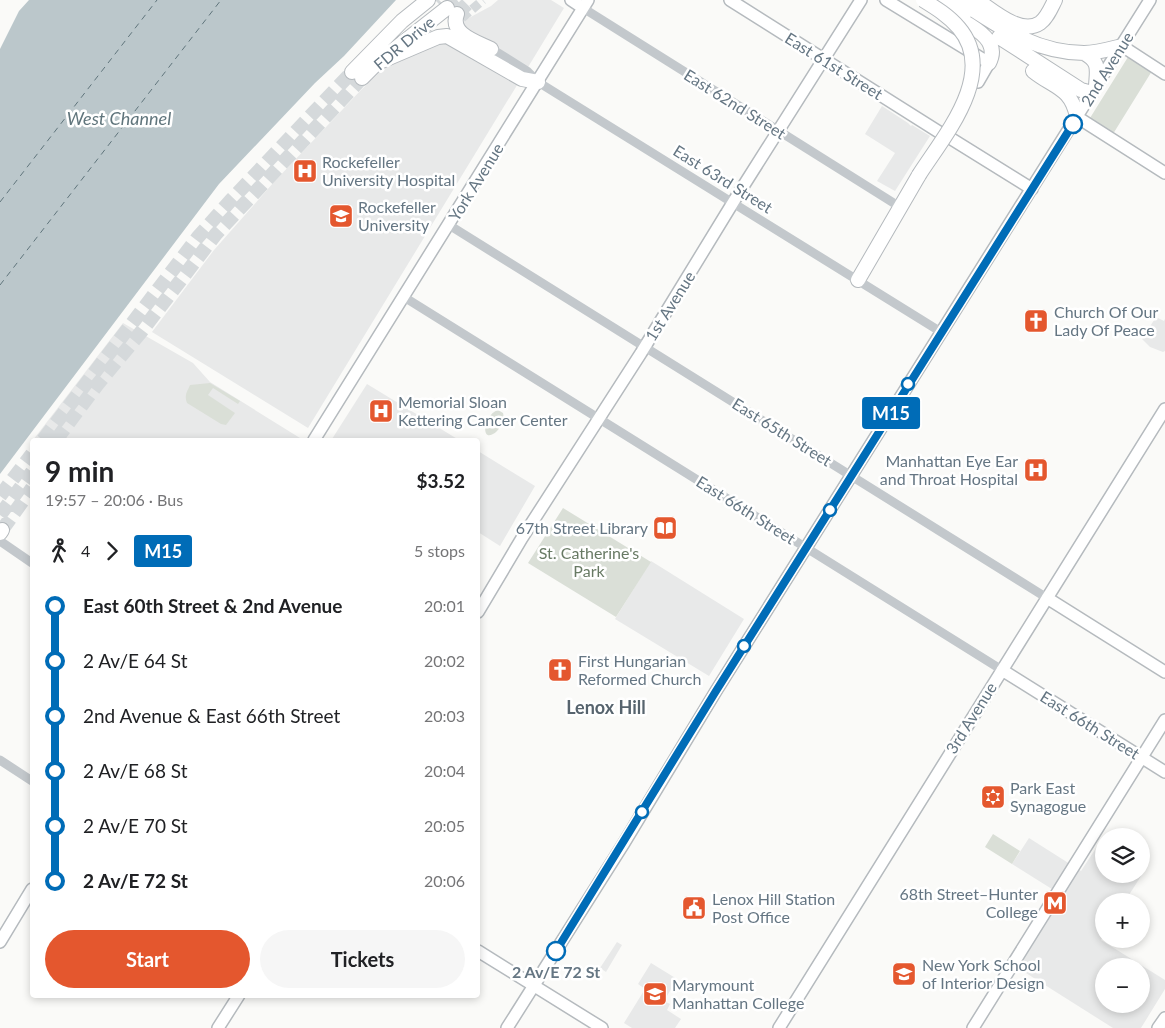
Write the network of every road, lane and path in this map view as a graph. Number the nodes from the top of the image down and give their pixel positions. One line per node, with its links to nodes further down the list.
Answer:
1 (571, 0): 12 (main road, East 62nd Street)
2 (730, 0): 18 (main road, East 61st Street)
3 (861, 0): 18 (main road, 1st Avenue)
4 (886, 0): 20 (main road)
5 (923, 0): 32 (highway, bridge)
6 (929, 0): 20 (highway)
7 (941, 0): 14 (highway)
8 (958, 0): 17 (highway)
9 (977, 0): 10 (highway)
10 (1055, 0)
11 (1150, 0): 15 (main road, 2nd Avenue)
12 (586, 4): 22 (main road, York Avenue); 26 (street, East 62nd Street)
13 (446, 8): 16 (highway); 19 (highway, FDR Drive); 19 (highway, FDR Drive)
14 (1010, 43): 24 (highway); 25 (highway)
15 (1122, 46): 17 (highway); 21 (main road); 24 (main road, 2nd Avenue)
16 (491, 49): 22 (street, East 63rd Street)
17 (1084, 53): 24 (highway)
18 (824, 59): 26 (main road, 1st Avenue); 27 (main road, East 61st Street)
19 (377, 63): 22 (highway)
20 (989, 63): 23 (main road)
21 (1165, 74)
22 (538, 82): 31 (street, East 63rd Street); 33 (main road, York Avenue)
23 (978, 82)
24 (1094, 89): 25 (main road, 2nd Avenue)
25 (1077, 117): 29 (main road); 30 (main road, 2nd Avenue)
26 (778, 131): 31 (main road, 1st Avenue); 32 (street, East 62nd Street)
27 (939, 132)
28 (950, 138): 30 (main road)
29 (1165, 173)
30 (1032, 189): 36 (main road, 2nd Avenue)
31 (733, 203): 34 (street, East 63rd Street); 37 (main road, 1st Avenue)
32 (900, 207): 34 (highway)
33 (449, 225): 35 (main road, York Avenue); 37 (street, East 65th Street)
34 (858, 280): 36 (street, East 63rd Street)
35 (404, 297): 39 (street, East 66th Street); 40 (main road, York Avenue)
36 (941, 332): 41 (main road, 2nd Avenue)
37 (645, 347): 39 (main road, 1st Avenue); 41 (street, East 65th Street)
38 (1165, 409): 45 (main road, 3rd Avenue)
39 (599, 418): 43 (street, East 66th Street); 46 (main road, 1st Avenue)
40 (315, 438)
41 (852, 476): 43 (main road, 2nd Avenue); 45 (street, East 65th Street)
42 (1, 535): 44 (street)
43 (806, 548): 47 (street, East 66th Street); 57 (main road, 2nd Avenue)
44 (30, 561)
45 (1047, 598): 47 (main road, 3rd Avenue); 48 (main road, East 65th Street)
46 (480, 609)
47 (1002, 670): 50 (main road, East 66th Street); 63 (main road, 3rd Avenue)
48 (1165, 672)
49 (1165, 720): 50 (main road)
50 (1141, 757): 52 (main road, East 66th Street); 64 (main road)
51 (0, 760): 53 (street)
52 (1165, 772)
53 (30, 780)
54 (30, 892): 55 (main road)
55 (0, 942)
56 (480, 952): 57 (main road)
57 (534, 986): 61 (main road, 2nd Avenue); 62 (main road)
58 (237, 998): 60 (main road)
59 (1165, 1018): 65 (main road)
60 (218, 1028)
61 (507, 1028)
62 (602, 1028)
63 (779, 1028)
64 (972, 1028)
65 (1158, 1028)

